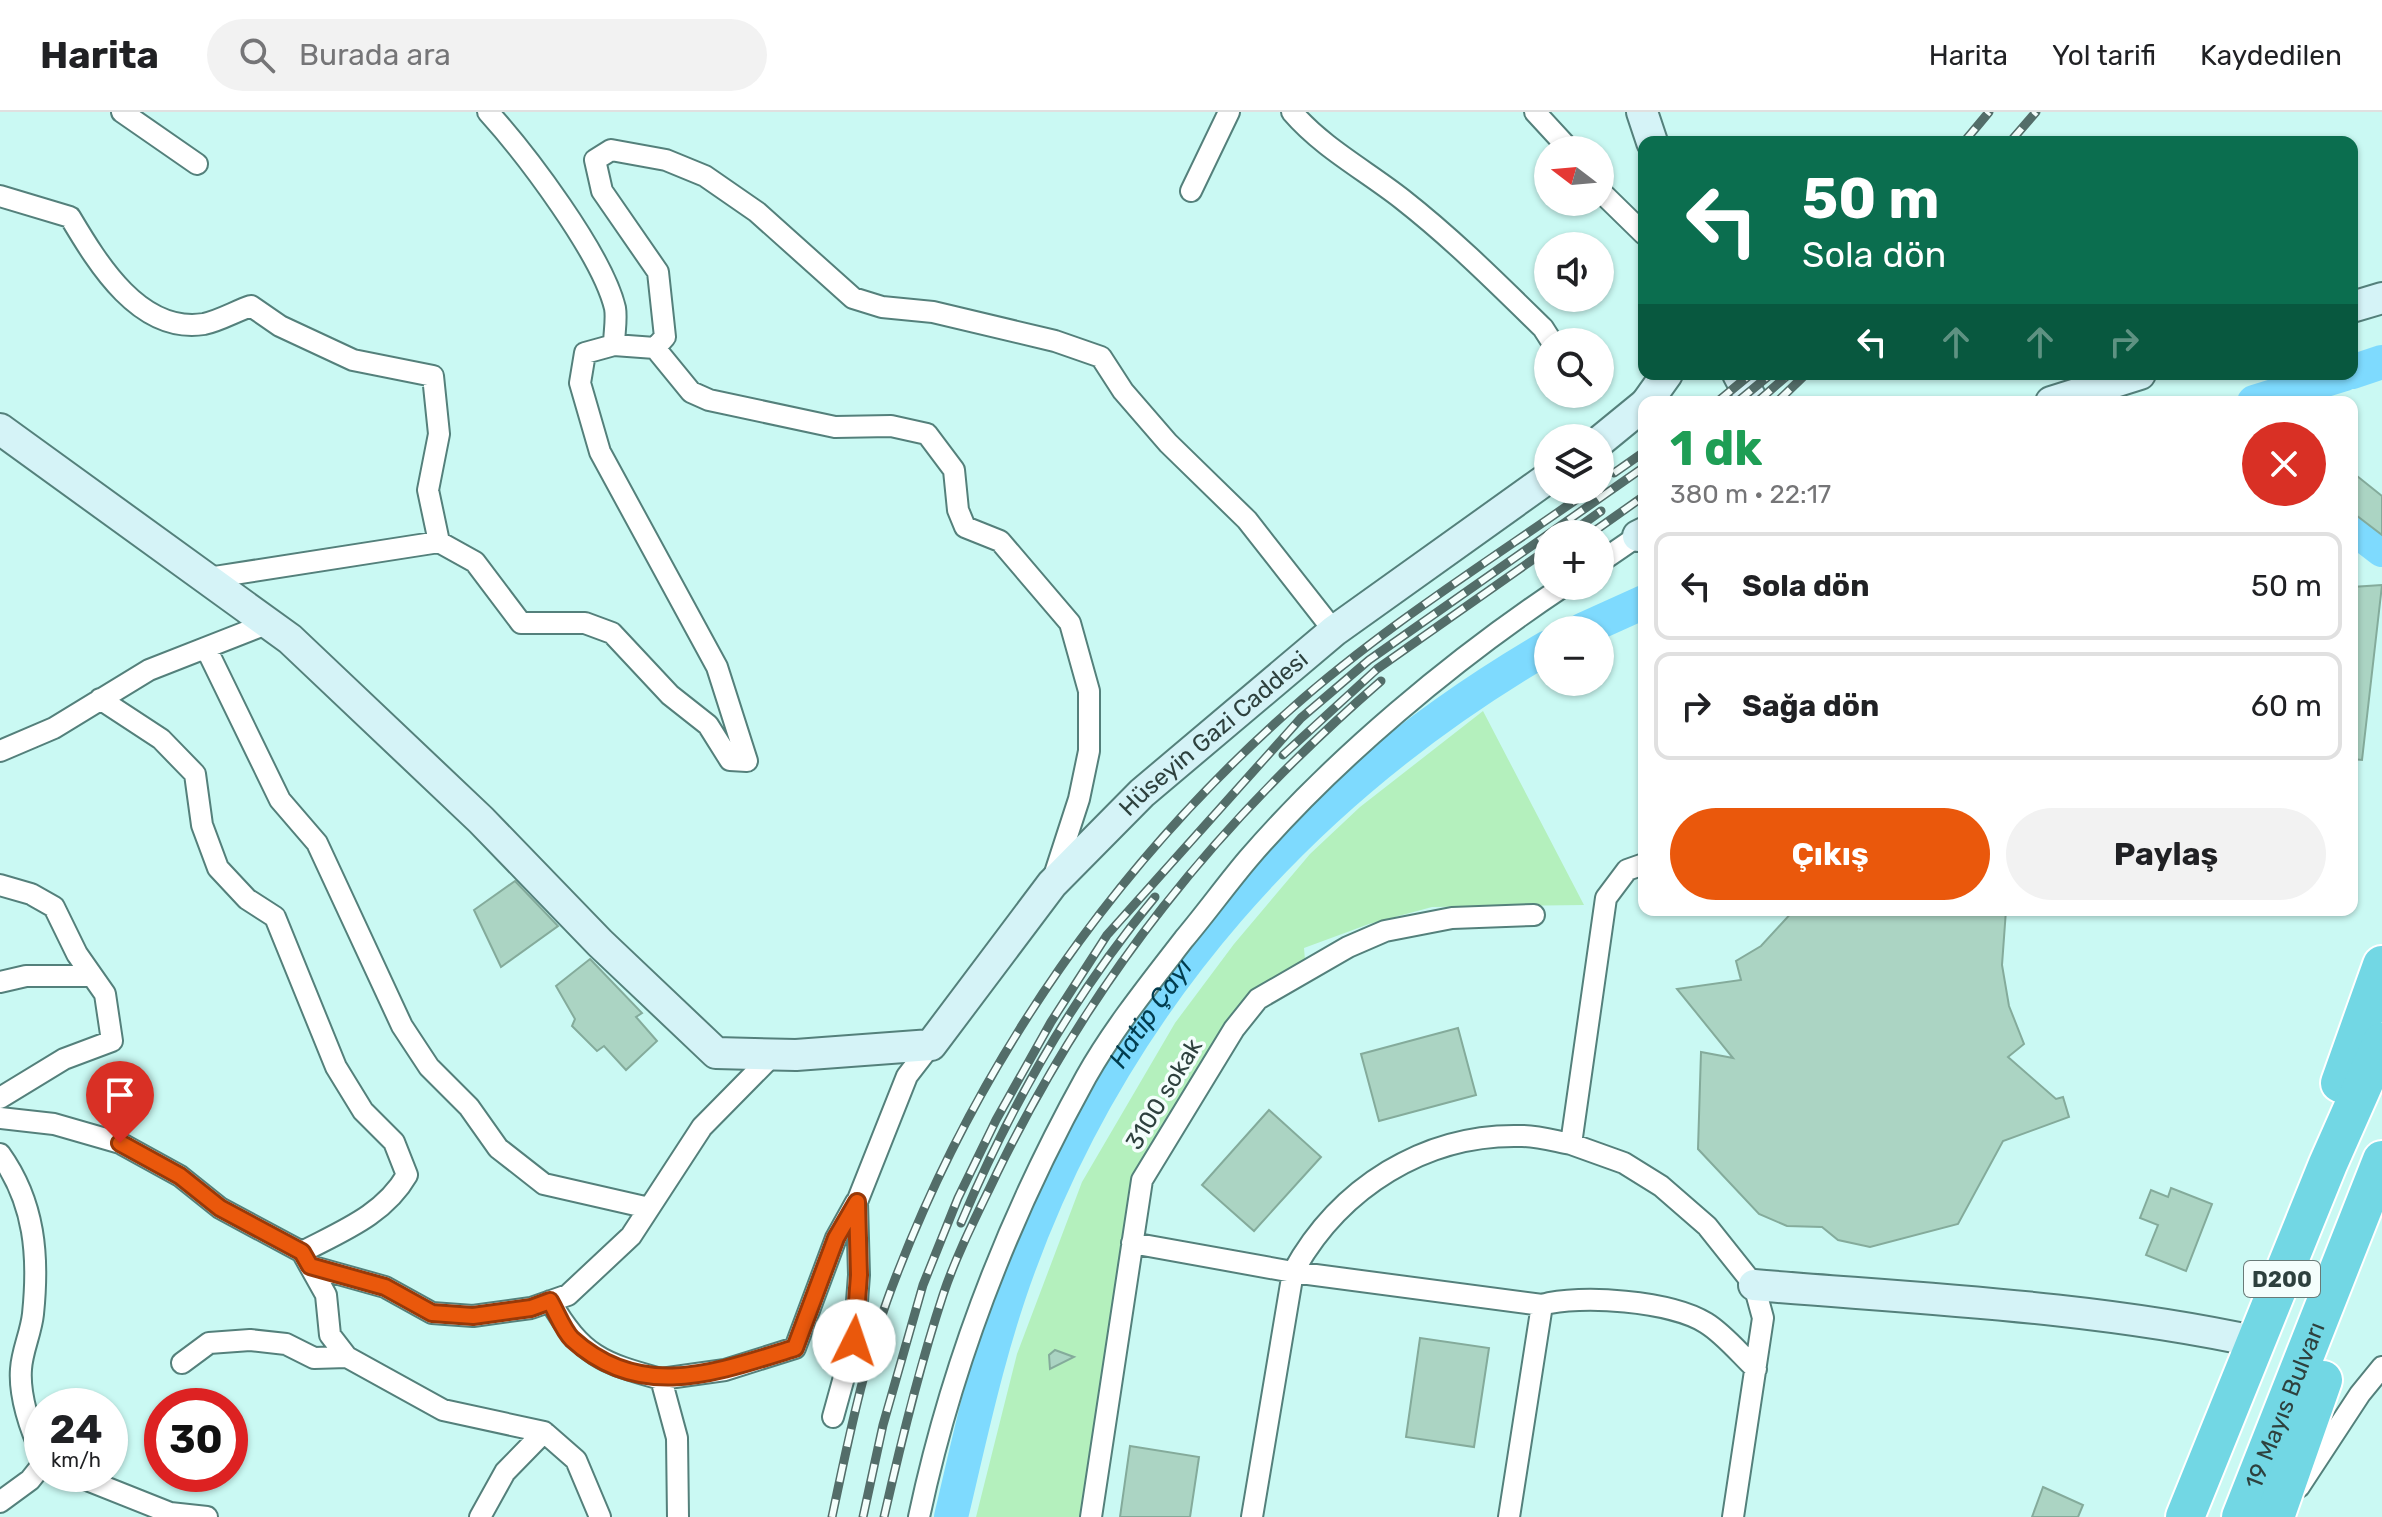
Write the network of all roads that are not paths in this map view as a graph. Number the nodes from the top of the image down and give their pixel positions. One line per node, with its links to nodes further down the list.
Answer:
1 (488, 112): 17 (street)
2 (1229, 112): 10 (street)
3 (1292, 112): 16 (street)
4 (1535, 112): 7 (street)
5 (1642, 112): 8 (street)
6 (127, 114): 9 (street)
7 (1557, 136)
8 (1650, 136)
9 (197, 164)
10 (1191, 191)
11 (0, 196): 26 (street)
12 (1614, 205): 13 (street)
13 (1638, 228)
14 (2382, 298): 15 (street)
15 (2358, 305)
16 (1543, 328)
17 (614, 345): 18 (street); 26 (street)
18 (655, 348): 31 (street); 36 (street)
19 (2121, 380): 20 (street)
20 (2070, 396)
21 (1638, 410): 23 (street)
22 (0, 429): 28 (street)
23 (1614, 430)
24 (1534, 488): 31 (street, Hüseyin Gazi Caddesi)
25 (1638, 537): 27 (street)
26 (439, 542): 28 (street)
27 (1614, 553)
28 (208, 578): 30 (street)
29 (1545, 600): 76 (street)
30 (269, 623): 32 (street); 44 (street)
31 (1334, 631): 36 (street, Hüseyin Gazi Caddesi)
32 (206, 648): 33 (street); 52 (street)
33 (100, 699): 34 (street); 55 (street)
34 (0, 751)
35 (1638, 866): 47 (street)
36 (1052, 884): 43 (street, Hüseyin Gazi Caddesi)
37 (0, 885): 40 (street)
38 (1534, 915): 54 (street, 3100 sokak)
39 (2382, 965): 50 (highway)
40 (92, 976): 41 (street); 45 (street)
41 (0, 982)
42 (2382, 1042): 50 (highway, 19 Mayıs Bulvarı / D200)
43 (931, 1045): 44 (street); 51 (street)
44 (773, 1055): 52 (street)
45 (0, 1098)
46 (0, 1118): 55 (street)
47 (1571, 1144): 56 (street); 57 (street)
48 (0, 1154): 66 (street)
49 (2382, 1160): 82 (highway, 19 Mayıs Bulvarı / D200)
50 (2328, 1164): 60 (highway, 19 Mayıs Bulvarı / D200)
51 (857, 1202): 65 (street); 67 (street)
52 (649, 1208): 58 (street)
53 (2382, 1215): 83 (highway)
54 (1132, 1243): 56 (street); 77 (street, 3100 sokak)
55 (306, 1259): 58 (street); 61 (street)
56 (1293, 1272): 59 (street); 78 (street)
57 (1754, 1285): 60 (street); 63 (street)
58 (550, 1301): 65 (street)
59 (1542, 1305): 63 (street); 79 (street)
60 (2258, 1342): 81 (highway, 19 Mayıs Bulvarı / D200)
61 (347, 1357): 62 (street); 68 (street)
62 (182, 1363)
63 (1756, 1369): 80 (street)
64 (2381, 1370): 83 (street)
65 (661, 1379): 75 (street)
66 (24, 1388)
67 (833, 1417)
68 (544, 1432): 73 (street); 74 (street)
69 (24, 1484): 71 (street)
70 (117, 1492): 72 (street)
71 (0, 1502)
72 (207, 1517)
73 (480, 1517)
74 (600, 1517)
75 (678, 1517)
76 (919, 1517)
77 (1091, 1517)
78 (1252, 1517)
79 (1509, 1517)
80 (1733, 1517)
81 (2185, 1517)
82 (2241, 1517)
83 (2277, 1517)

